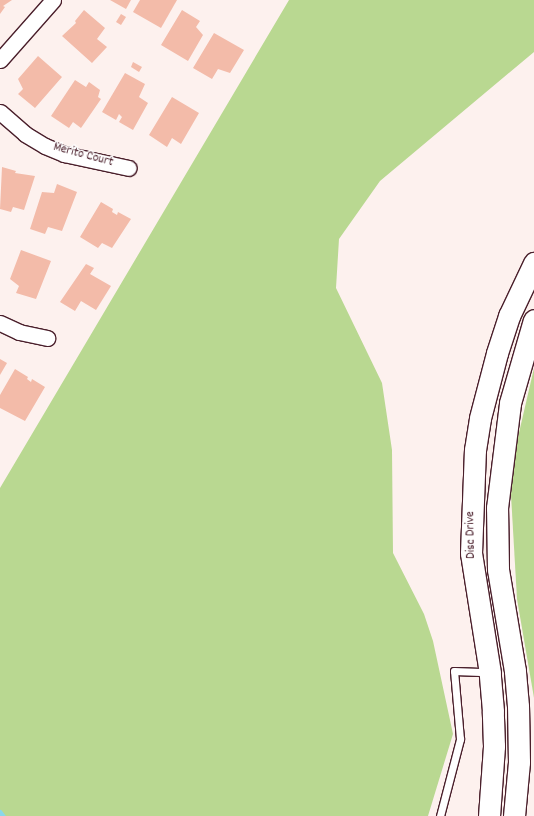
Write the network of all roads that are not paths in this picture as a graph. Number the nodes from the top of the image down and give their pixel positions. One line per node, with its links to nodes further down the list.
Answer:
1 (53, 0): 2 (street)
2 (0, 60)
3 (0, 112): 4 (street, Merito Court)
4 (129, 168)
5 (534, 262): 9 (main road, Disc Drive)
6 (534, 320): 12 (main road, Disc Drive)
7 (0, 322): 8 (street)
8 (47, 338)
9 (490, 673): 10 (lane); 11 (main road, Disc Drive)
10 (440, 816)
11 (489, 816)
12 (514, 816)

